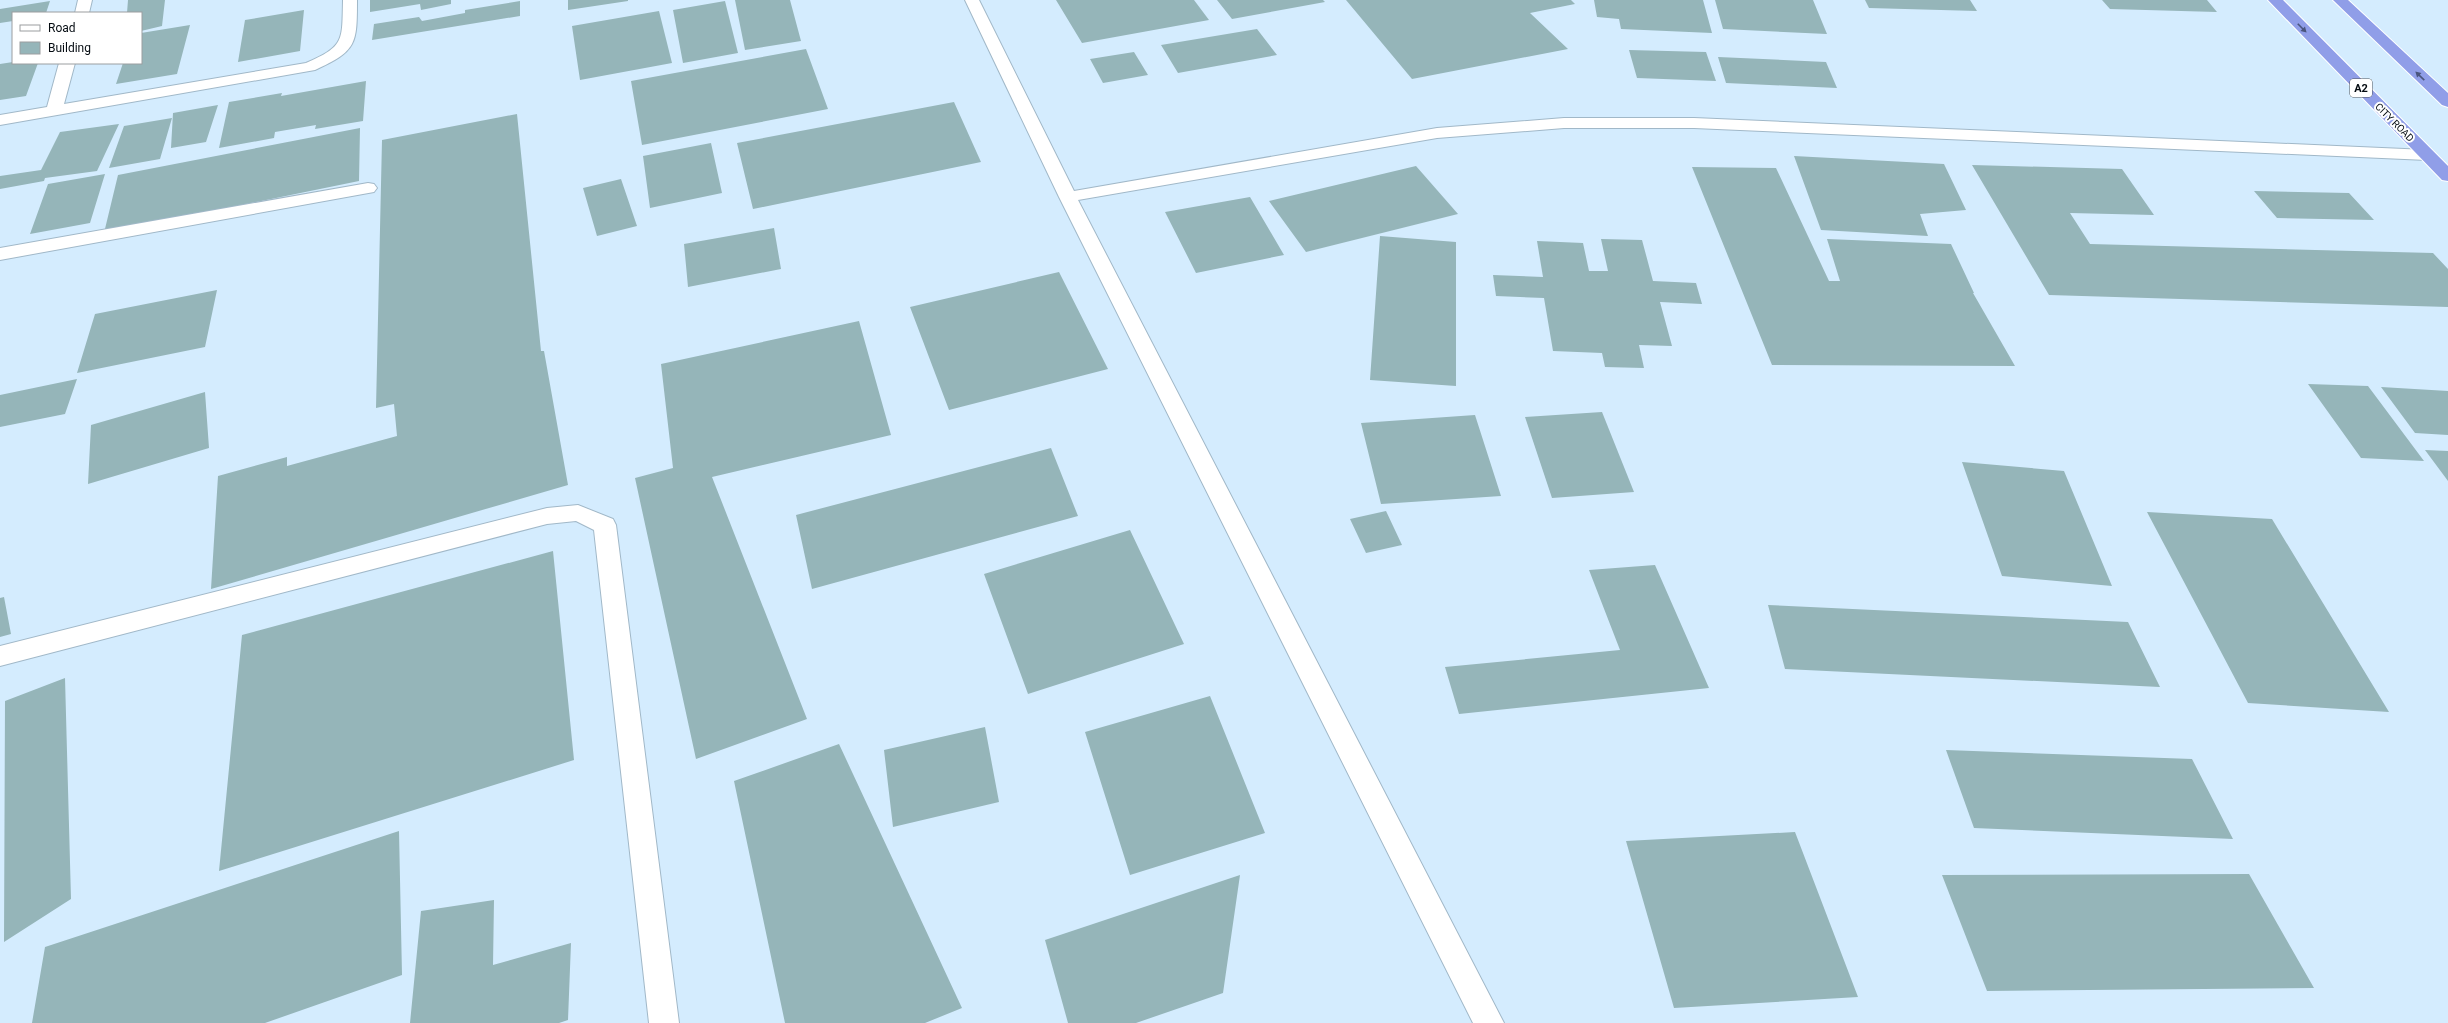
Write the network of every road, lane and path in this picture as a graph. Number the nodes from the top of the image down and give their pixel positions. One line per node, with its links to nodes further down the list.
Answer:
1 (85, 0): 6 (street)
2 (350, 0): 9 (street)
3 (972, 0): 14 (street)
4 (2274, 0): 11 (highway, CITY ROAD / A2, one-way to 11)
5 (2340, 0): 8 (highway, one-way to 5)
6 (82, 12)
7 (67, 64): 9 (street)
8 (2448, 102)
9 (54, 111): 10 (street)
10 (0, 120)
11 (2427, 154): 12 (highway, CITY ROAD / A2); 14 (street)
12 (2448, 176)
13 (368, 188): 15 (street)
14 (1068, 197): 18 (street)
15 (0, 254)
16 (0, 656): 17 (street)
17 (664, 1023)
18 (1489, 1023)

